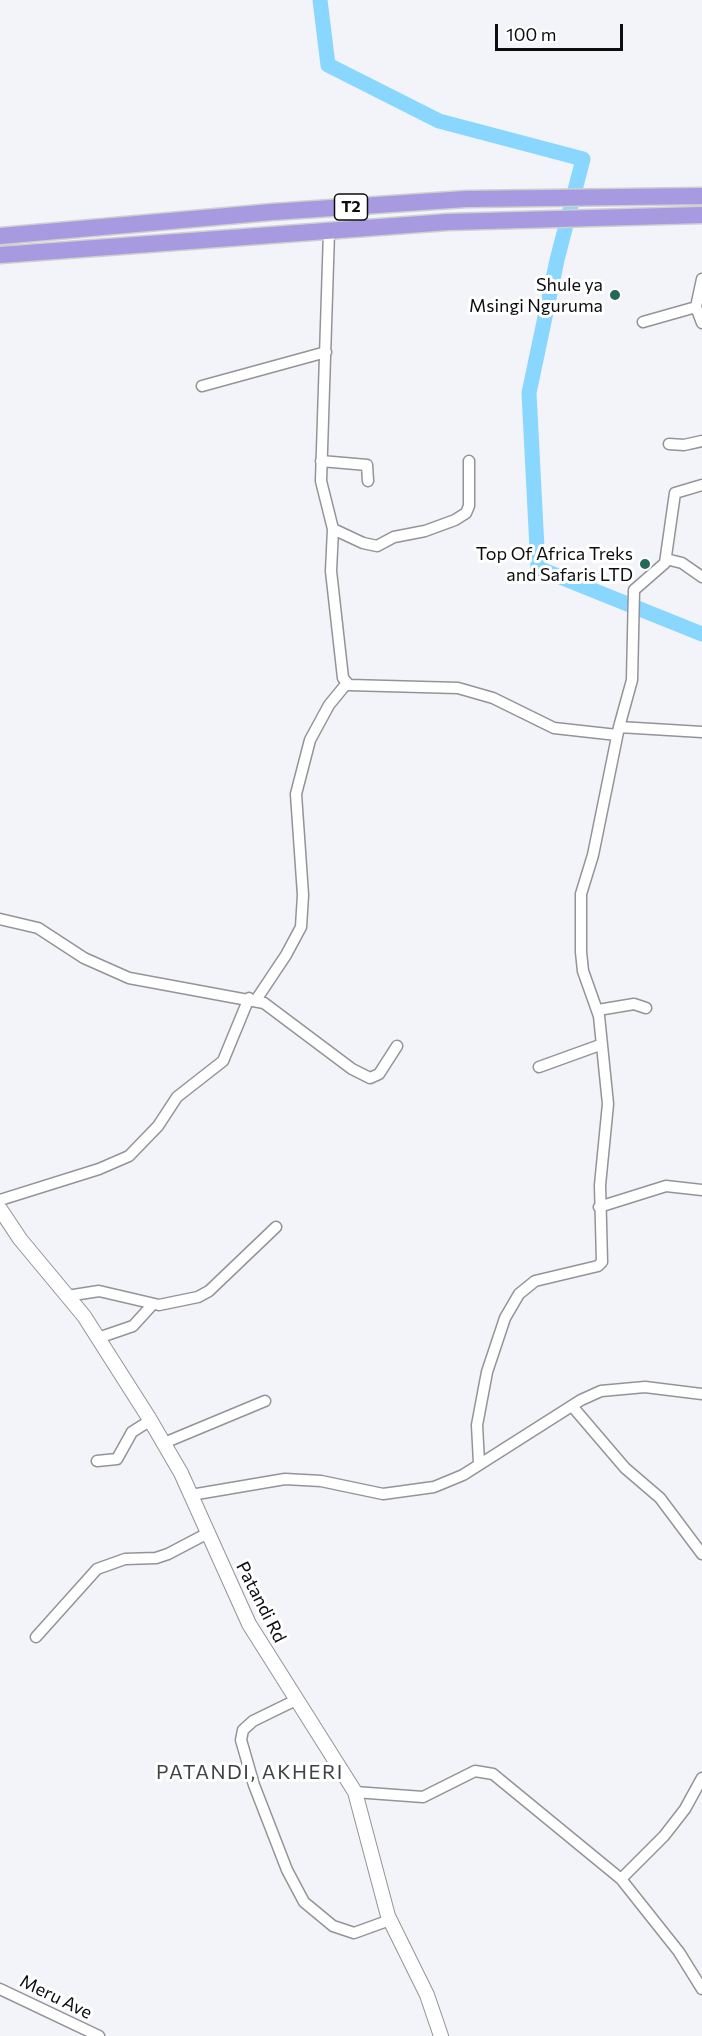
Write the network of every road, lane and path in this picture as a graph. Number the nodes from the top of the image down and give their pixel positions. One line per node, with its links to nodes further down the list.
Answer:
1 (702, 196): 3 (highway, T2)
2 (702, 215): 4 (highway, T2)
3 (66, 231): 5 (highway, T2); 6 (highway)
4 (329, 232): 6 (highway, T2); 12 (street)
5 (2, 236): 7 (highway)
6 (69, 250): 7 (highway, T2)
7 (3, 255)
8 (702, 279): 9 (street)
9 (696, 307): 10 (street); 11 (street)
10 (643, 322)
11 (702, 323)
12 (326, 352): 13 (street); 16 (street)
13 (202, 386)
14 (702, 441): 15 (street)
15 (669, 444)
16 (321, 461): 18 (street); 20 (street)
17 (469, 461): 20 (street)
18 (368, 481)
19 (702, 485): 21 (street)
20 (333, 529): 23 (street)
21 (666, 559): 22 (street); 24 (street)
22 (702, 577)
23 (346, 683): 24 (street); 29 (street)
24 (618, 731): 25 (street); 28 (street)
25 (702, 732)
26 (0, 919): 29 (street)
27 (593, 972): 28 (street)
28 (592, 991): 31 (street)
29 (253, 999): 33 (street); 36 (street)
30 (646, 1008): 31 (street)
31 (598, 1010): 32 (street)
32 (600, 1045): 34 (street); 37 (street)
33 (397, 1046)
34 (539, 1067)
35 (702, 1190): 37 (street)
36 (0, 1200)
37 (599, 1207): 49 (street)
38 (0, 1209): 40 (street, Patandi Rd)
39 (276, 1227): 41 (street)
40 (67, 1296): 41 (street); 42 (street, Patandi Rd)
41 (153, 1305): 42 (street)
42 (98, 1338): 46 (street, Patandi Rd)
43 (702, 1394): 45 (street)
44 (265, 1401): 47 (street)
45 (572, 1406): 49 (street); 52 (street)
46 (151, 1420): 47 (street, Patandi Rd); 48 (street)
47 (164, 1443): 50 (street, Patandi Rd)
48 (98, 1461)
49 (478, 1463): 50 (street)
50 (191, 1495): 51 (street, Patandi Rd)
51 (208, 1533): 53 (street); 54 (street, Patandi Rd)
52 (702, 1554)
53 (36, 1637)
54 (296, 1700): 56 (street, Patandi Rd); 58 (street)
55 (702, 1778): 57 (street)
56 (355, 1792): 57 (street); 58 (street, Patandi Rd)
57 (621, 1879): 60 (street)
58 (390, 1920): 62 (street, Patandi Rd)
59 (0, 1989): 61 (street, Meru Ave)
60 (702, 1989)
61 (99, 2036)
62 (441, 2036)

